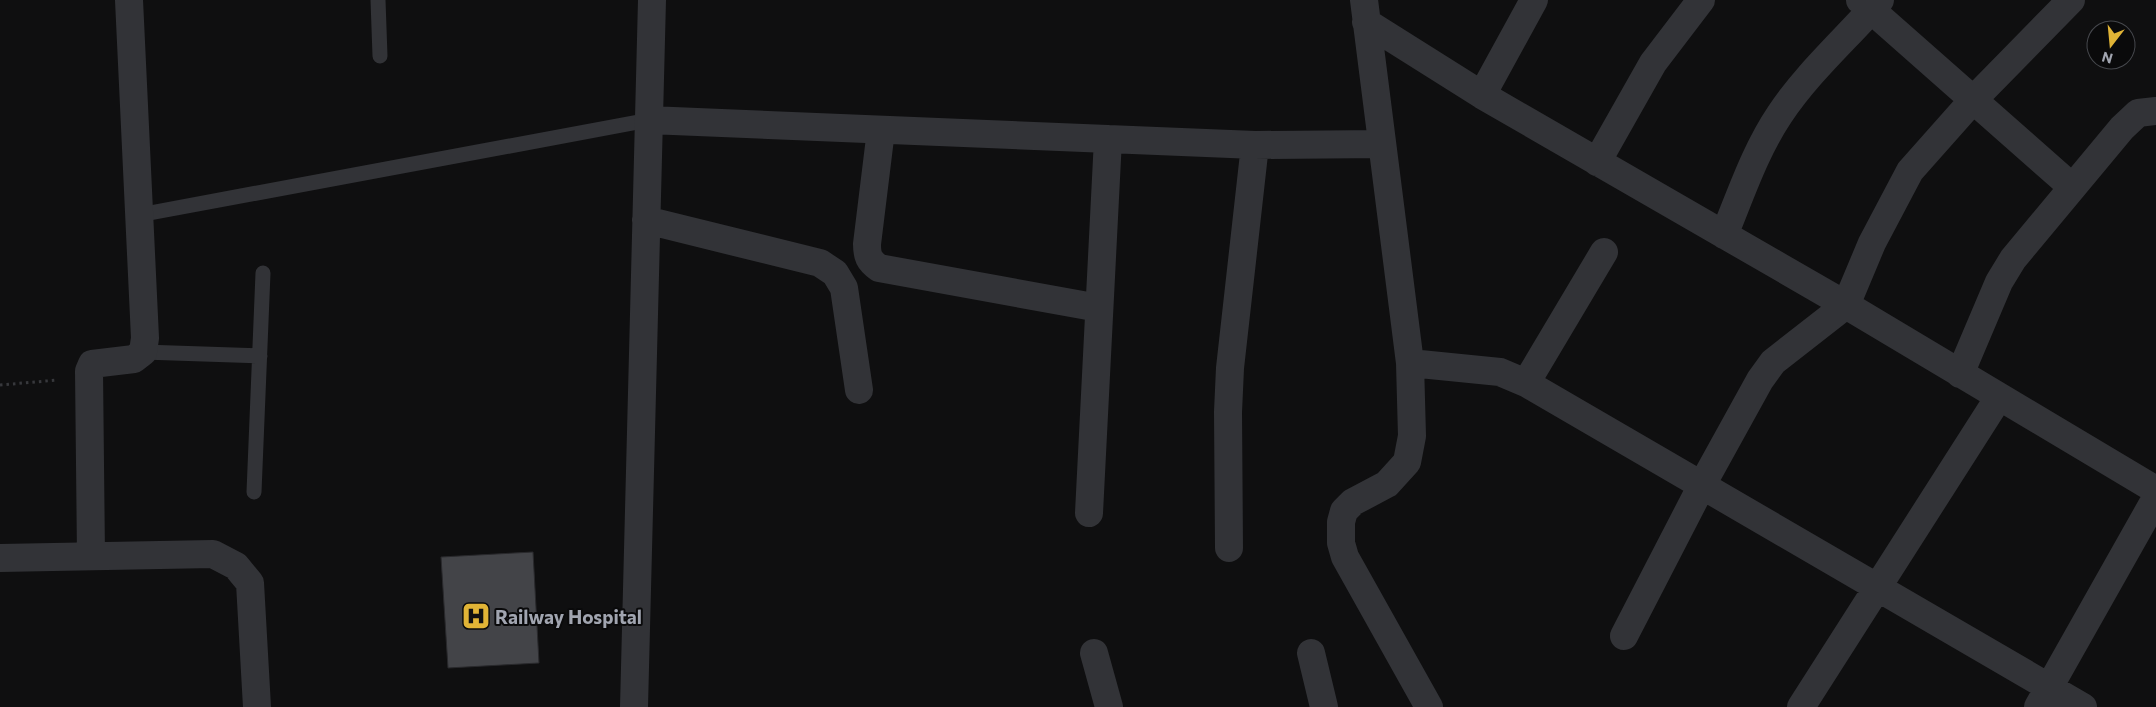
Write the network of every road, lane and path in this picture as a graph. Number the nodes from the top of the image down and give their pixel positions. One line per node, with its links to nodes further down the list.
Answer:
1 (129, 0): 20 (street)
2 (378, 0): 9 (lane)
3 (652, 0): 13 (street)
4 (1534, 0): 10 (street)
5 (1701, 0): 18 (street)
6 (2071, 0): 11 (street)
7 (1870, 3): 11 (street); 22 (street)
8 (1365, 11): 10 (street); 16 (street)
9 (380, 56)
10 (1482, 95): 18 (street)
11 (1973, 100): 19 (street); 25 (street)
12 (2156, 110): 19 (street)
13 (649, 120): 14 (street); 20 (lane); 21 (street)
14 (881, 130): 15 (street); 26 (street)
15 (1108, 139): 17 (street); 26 (street)
16 (1382, 144): 17 (street); 29 (street)
17 (1255, 145): 39 (street)
18 (1597, 162): 22 (street)
19 (2072, 188): 30 (street)
20 (139, 215): 27 (street)
21 (646, 220): 32 (street); 48 (street)
22 (1724, 235): 25 (street)
23 (1604, 252): 31 (street)
24 (263, 273): 28 (lane)
25 (1846, 305): 30 (street); 34 (street)
26 (1099, 308): 38 (street)
27 (143, 352): 28 (lane); 40 (street)
28 (260, 356): 36 (lane)
29 (1410, 363): 31 (street); 51 (street)
30 (1960, 374): 33 (street)
31 (1526, 383): 34 (street)
32 (859, 390)
33 (1999, 397): 35 (street); 42 (street)
34 (1702, 485): 42 (street); 43 (street)
35 (2156, 490)
36 (254, 492)
37 (2156, 498): 46 (street)
38 (1089, 513)
39 (1229, 548)
40 (91, 556): 41 (street); 47 (street)
41 (0, 558)
42 (1878, 588): 46 (street); 52 (street)
43 (1624, 636)
44 (1311, 653): 50 (street)
45 (1094, 654): 49 (street)
46 (2044, 697): 53 (street)
47 (257, 707)
48 (634, 707)
49 (1110, 707)
50 (1324, 707)
51 (1429, 707)
52 (1801, 707)
53 (2084, 707)

